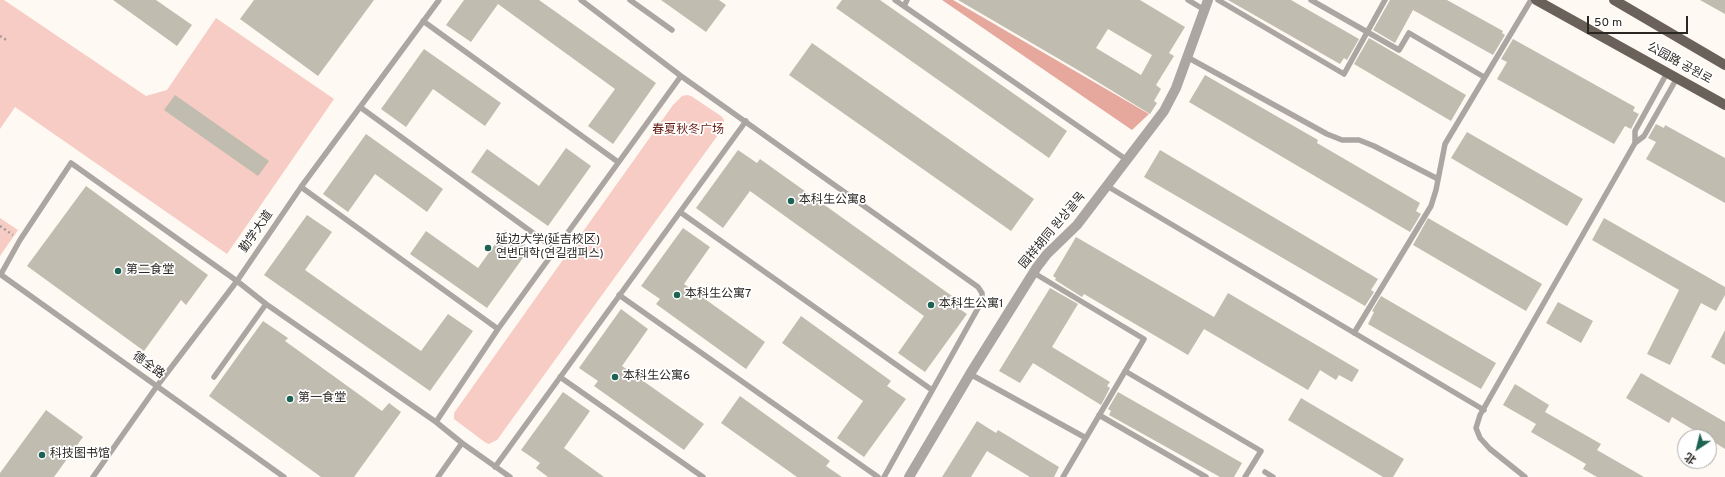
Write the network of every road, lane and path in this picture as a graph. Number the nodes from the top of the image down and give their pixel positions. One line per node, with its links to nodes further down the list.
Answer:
1 (439, 0): 15 (lane, 勤学大道)
2 (581, 0): 23 (lane)
3 (630, 0): 16 (lane)
4 (895, 0): 14 (lane)
5 (907, 0): 14 (lane)
6 (1188, 0): 13 (lane)
7 (1218, 0): 17 (lane)
8 (1311, 0): 17 (lane)
9 (1385, 0): 17 (lane)
10 (1531, 0): 24 (lane)
11 (1536, 0): 22 (main road, 公园路 공원로)
12 (1614, 0): 21 (main road, 公园路 공원로)
13 (1206, 5): 20 (street, 园祥胡同 원상골목)
14 (904, 6): 30 (lane)
15 (423, 21): 27 (lane, 勤学大道); 31 (lane)
16 (672, 30)
17 (1367, 32): 24 (lane)
18 (0, 36): 19 (path)
19 (8, 41)
20 (1187, 57): 30 (street, 园祥胡同 원상골목); 32 (lane)
21 (1725, 65)
22 (1667, 73): 25 (main road, 公园路 공원로); 29 (lane)
23 (681, 76): 28 (lane); 31 (lane)
24 (1484, 78): 32 (lane)
25 (1677, 78): 26 (main road, 公园路 공원로); 29 (lane)
26 (1725, 105)
27 (360, 107): 34 (lane, 勤学大道); 38 (lane)
28 (746, 121): 35 (lane); 51 (lane)
29 (1635, 143): 52 (lane)
30 (1127, 160): 33 (street, 园祥胡同 원상골목)
31 (618, 162): 38 (lane)
32 (1438, 179): 45 (lane)
33 (1107, 186): 39 (street, 园祥胡同 원상골목); 45 (lane)
34 (301, 187): 41 (lane, 勤学大道); 44 (lane)
35 (680, 212): 42 (lane); 51 (lane)
36 (0, 226): 37 (path)
37 (20, 240): 40 (lane); 41 (lane)
38 (555, 249): 44 (lane)
39 (1034, 273): 46 (lane); 47 (street, 园祥胡同 원상골목)
40 (0, 274): 50 (lane, 德全路)
41 (237, 281): 43 (lane); 50 (lane, 勤学大道)
42 (619, 295): 49 (lane); 64 (lane)
43 (266, 304): 48 (lane); 54 (lane)
44 (498, 329): 54 (lane)
45 (1354, 333): 52 (lane)
46 (1125, 371): 53 (lane); 69 (lane)
47 (970, 374): 55 (lane); 66 (street, 园祥胡同 원상골목)
48 (214, 376)
49 (560, 377): 57 (lane); 63 (lane)
50 (157, 386): 59 (lane, 勤学大道); 60 (lane, 德全路)
51 (932, 390): 65 (lane)
52 (1484, 410): 71 (lane)
53 (1099, 415): 55 (lane); 68 (lane)
54 (436, 422): 56 (lane)
55 (1086, 438): 67 (lane)
56 (462, 443): 57 (lane); 61 (lane)
57 (495, 467): 62 (lane)
58 (1265, 472): 70 (lane)
59 (93, 477)
60 (284, 477)
61 (438, 477)
62 (510, 477)
63 (703, 477)
64 (878, 477)
65 (884, 477)
66 (909, 477)
67 (1063, 477)
68 (1206, 477)
69 (1245, 477)
70 (1273, 477)
71 (1525, 477)

